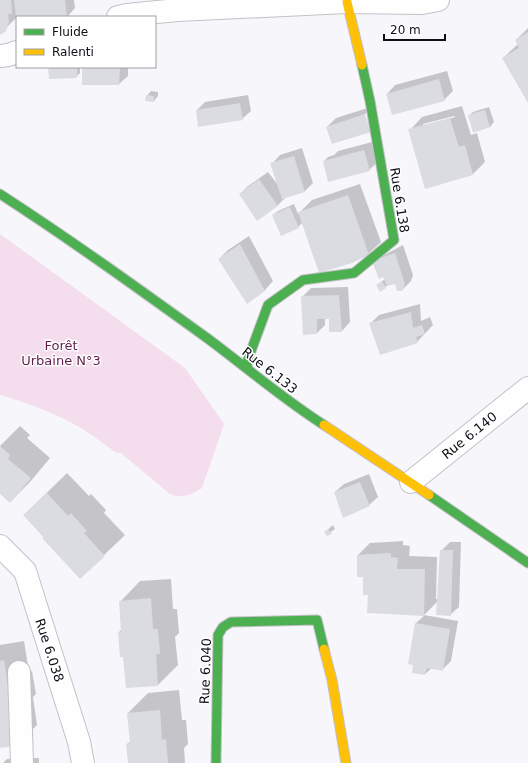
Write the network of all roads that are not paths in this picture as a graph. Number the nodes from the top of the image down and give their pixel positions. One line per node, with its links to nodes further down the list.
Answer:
1 (438, 0): 2 (street)
2 (347, 2): 3 (street); 8 (street, Rue 6.138)
3 (247, 4): 4 (street)
4 (122, 16)
5 (16, 52): 6 (street)
6 (0, 56)
7 (0, 194): 8 (street, Rue 6.133)
8 (247, 368): 10 (street, Rue 6.133)
9 (528, 388): 10 (street, Rue 6.140)
10 (411, 482): 12 (street, Rue 6.133)
11 (0, 546): 15 (street, Rue 6.038)
12 (528, 563)
13 (19, 672): 14 (street)
14 (22, 763)
15 (83, 763)
16 (216, 763): 17 (street, Rue 6.040)
17 (346, 763)

